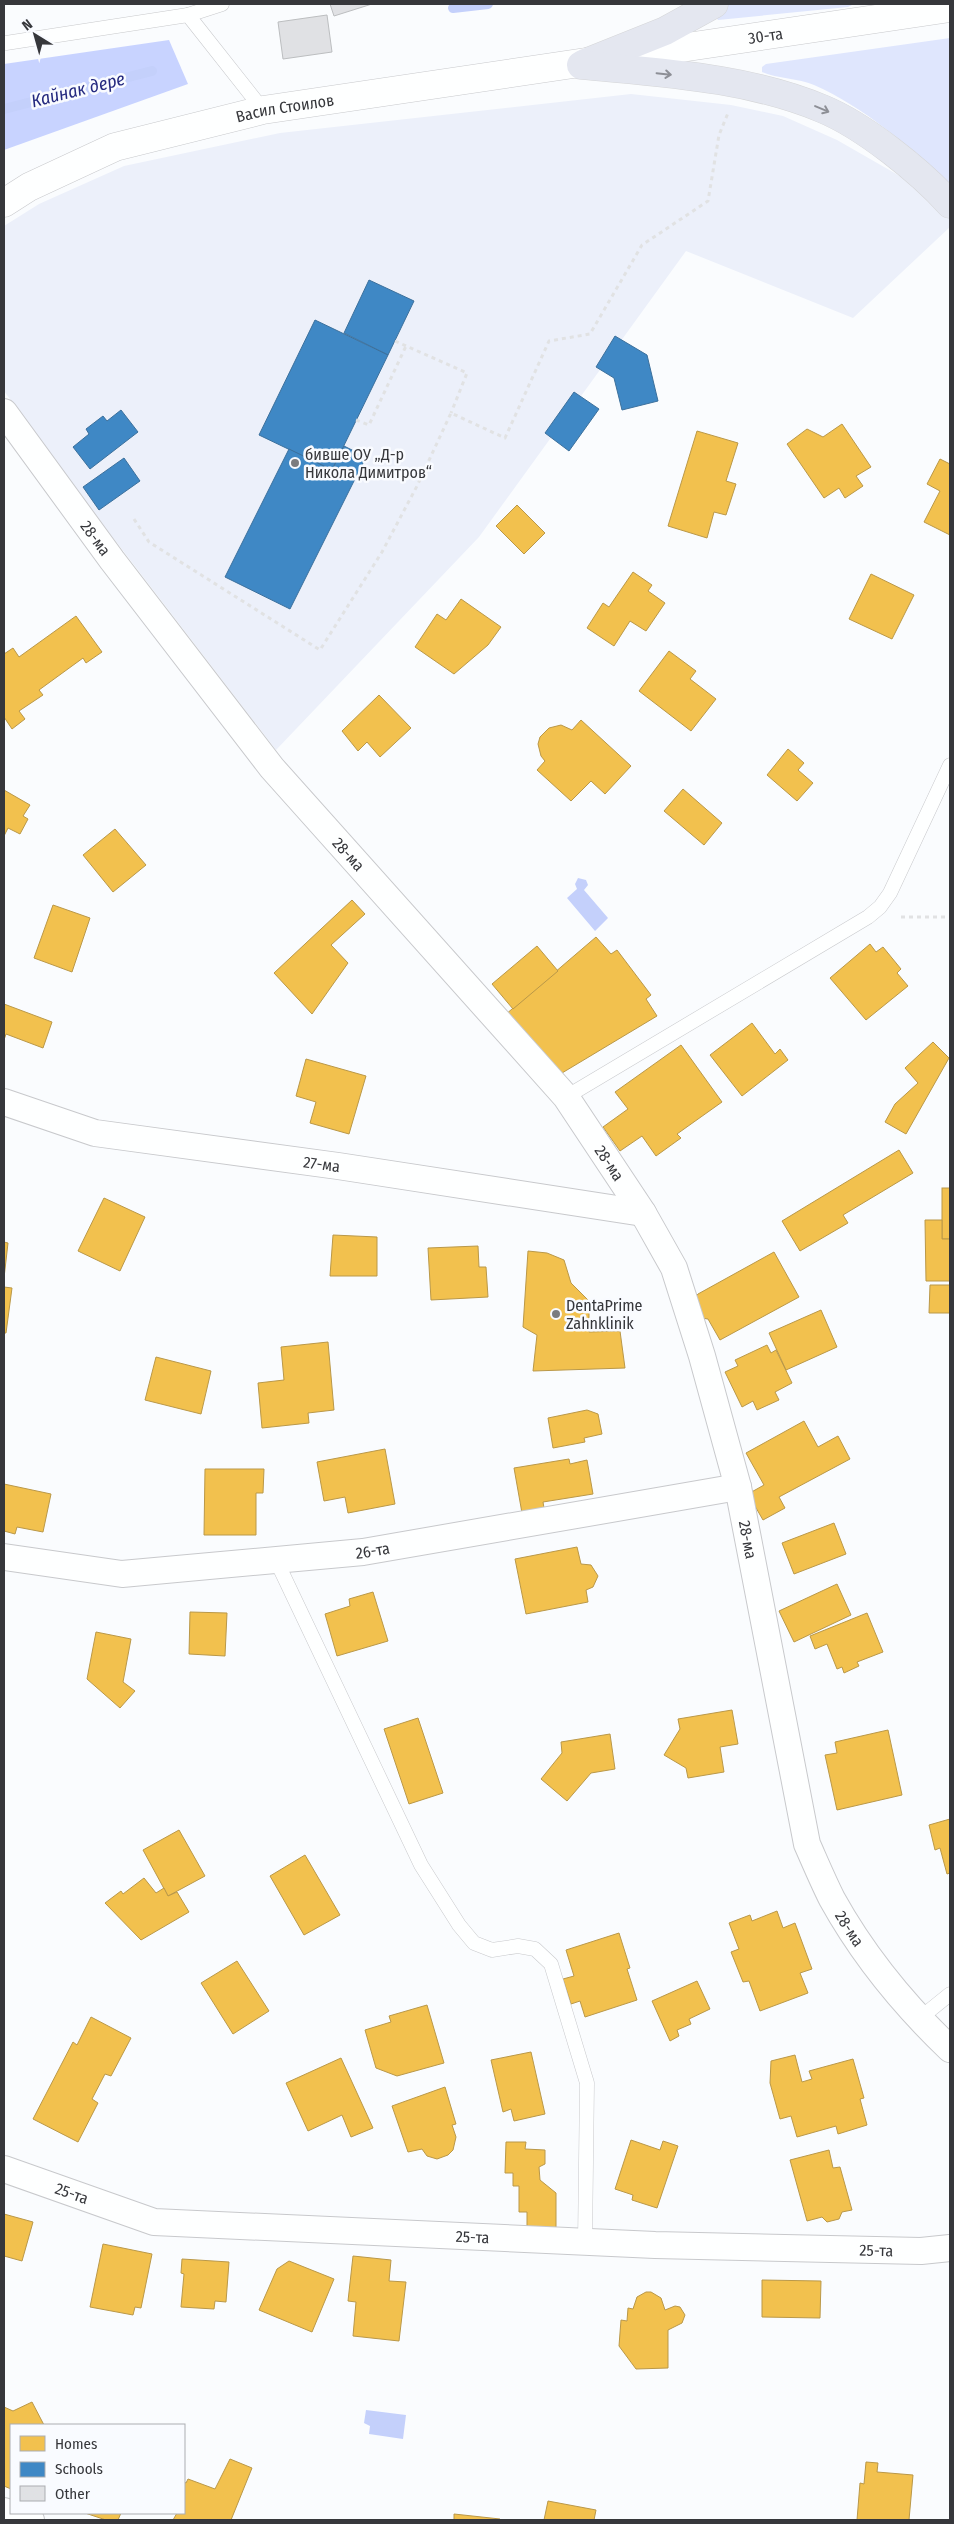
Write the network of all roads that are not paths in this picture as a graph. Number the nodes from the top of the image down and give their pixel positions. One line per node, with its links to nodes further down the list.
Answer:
1 (222, 4): 4 (lane)
2 (714, 4): 6 (highway)
3 (950, 8): 6 (street, 30-та)
4 (188, 15): 5 (lane); 7 (lane)
5 (6, 43)
6 (581, 64): 7 (street, Васил Стоилов); 9 (highway, one-way to 9)
7 (263, 110): 8 (street, Васил Стоилов)
8 (4, 203)
9 (950, 204)
10 (4, 412): 12 (street, 28-ма)
11 (950, 765): 12 (lane)
12 (566, 1097): 14 (street, 28-ма)
13 (4, 1102): 14 (street, 27-ма)
14 (643, 1213): 15 (street, 28-ма)
15 (738, 1487): 17 (street, 26-та); 19 (street, 28-ма)
16 (4, 1557): 17 (street, 26-та)
17 (276, 1560): 22 (lane)
18 (950, 1994): 19 (lane)
19 (919, 2019): 20 (street, 28-ма)
20 (950, 2049)
21 (4, 2169): 22 (street, 25-та)
22 (585, 2242): 23 (street, 25-та)
23 (950, 2248)
24 (13, 2514): 25 (street)
25 (31, 2520)

